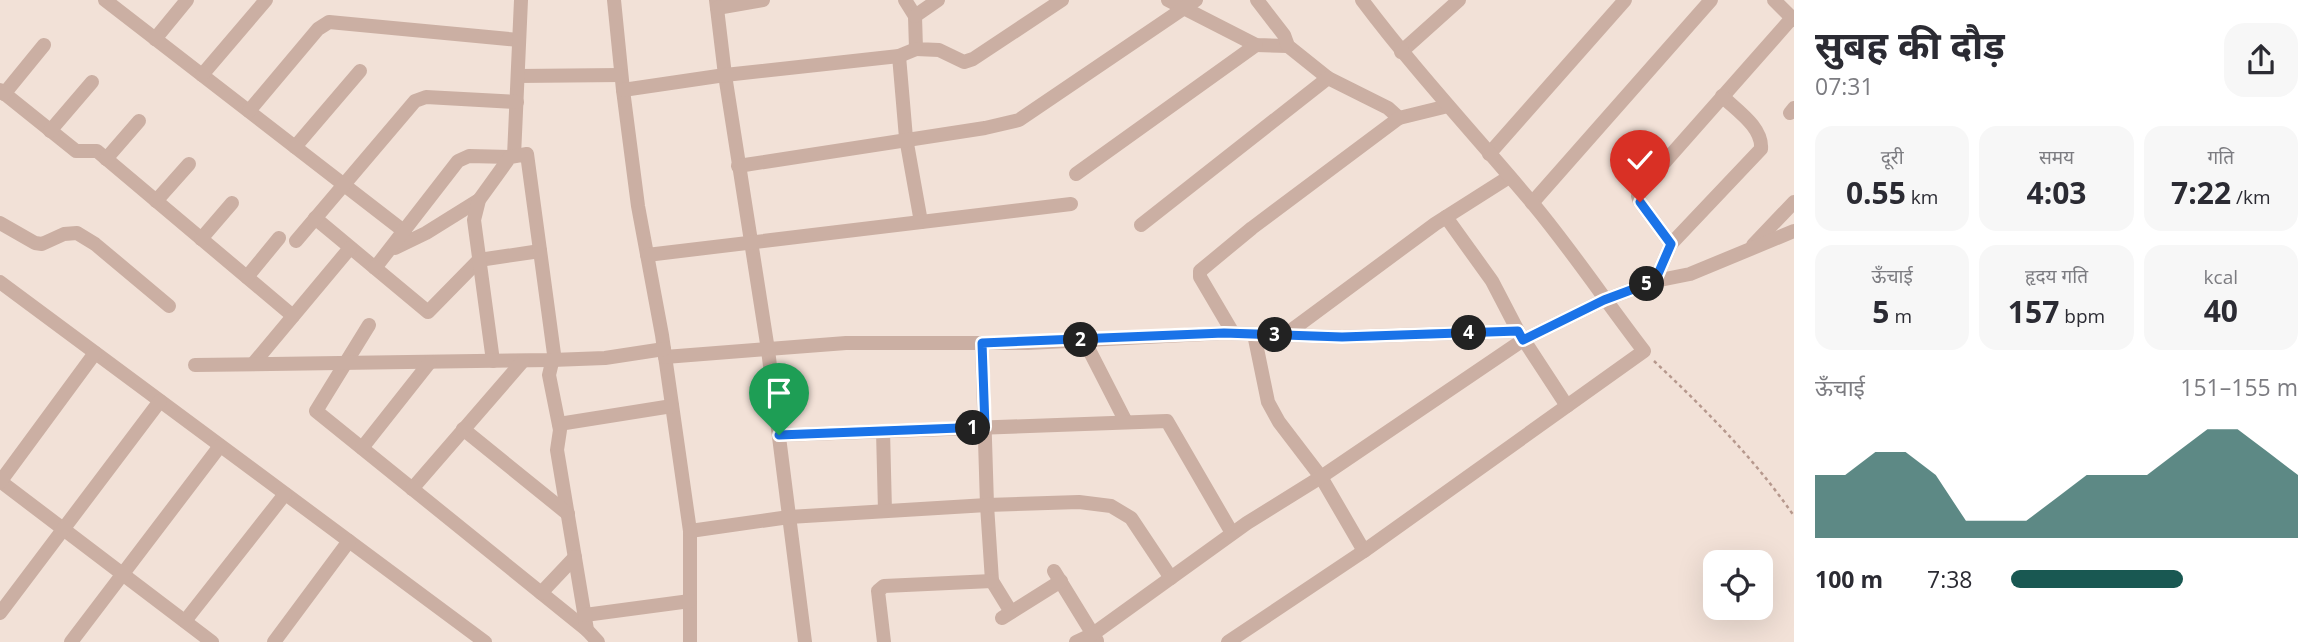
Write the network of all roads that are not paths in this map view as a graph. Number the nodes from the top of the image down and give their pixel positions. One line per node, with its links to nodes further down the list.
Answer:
1 (105, 0): 21 (street)
2 (187, 0): 21 (street)
3 (266, 0): 30 (street)
4 (521, 0): 22 (street)
5 (614, 0): 31 (street)
6 (763, 0): 17 (street)
7 (905, 0): 19 (street)
8 (938, 0): 19 (street)
9 (1062, 0): 26 (street)
10 (1168, 0): 18 (street)
11 (1257, 0): 25 (street)
12 (1362, 0): 27 (street)
13 (1459, 0): 27 (street)
14 (1625, 0): 47 (street)
15 (1711, 0): 59 (street)
16 (1774, 0): 20 (street)
17 (717, 4): 32 (street)
18 (1190, 4): 24 (street); 45 (street)
19 (915, 16): 26 (street)
20 (1793, 19): 38 (street)
21 (155, 39): 30 (street)
22 (519, 40): 33 (street); 41 (street)
23 (44, 45): 37 (street)
24 (1256, 46): 25 (street); 52 (street)
25 (1288, 46): 34 (street)
26 (916, 49): 28 (street)
27 (1401, 52): 40 (street)
28 (899, 56): 32 (street); 45 (street)
29 (360, 71): 46 (street)
30 (202, 75): 41 (street)
31 (621, 75): 33 (street); 36 (street)
32 (725, 75): 36 (street); 51 (street)
33 (518, 76): 39 (street)
34 (1328, 78): 42 (street); 65 (street)
35 (92, 82): 44 (street)
36 (623, 90): 77 (street)
37 (2, 92): 44 (street)
38 (1722, 96): 72 (street); 72 (street)
39 (517, 102): 48 (street); 54 (street)
40 (1448, 106): 42 (street); 47 (street)
41 (249, 111): 46 (street)
42 (1399, 118): 87 (street)
43 (139, 121): 49 (street)
44 (50, 131): 49 (street)
45 (906, 138): 51 (street); 63 (street)
46 (295, 147): 54 (street)
47 (1489, 154): 53 (street)
48 (512, 156): 55 (street); 67 (street); 76 (street)
49 (106, 159): 56 (street)
50 (189, 164): 56 (street)
51 (738, 166): 71 (street)
52 (1076, 174)
53 (1508, 177): 59 (street); 61 (street)
54 (344, 184): 62 (street); 67 (street)
55 (479, 200): 75 (street); 78 (street)
56 (156, 201): 68 (street)
57 (232, 202): 68 (street)
58 (1794, 202): 74 (street)
59 (1532, 203): 83 (street)
60 (1071, 204): 63 (street)
61 (1446, 217): 89 (street); 90 (street)
62 (315, 219): 70 (street); 73 (street)
63 (921, 222): 71 (street)
64 (0, 223): 84 (street)
65 (1141, 225)
66 (1794, 231): 74 (street)
67 (405, 232): 75 (street)
68 (201, 239): 80 (street)
69 (279, 239): 80 (street)
70 (296, 241)
71 (750, 243): 77 (street); 93 (street)
72 (1671, 244): 81 (street)
73 (350, 248): 79 (street); 85 (street)
74 (1750, 249): 81 (street)
75 (390, 251): 79 (street)
76 (540, 251): 78 (street); 96 (street)
77 (647, 255): 95 (street)
78 (479, 260): 79 (street); 97 (street)
79 (375, 268)
80 (247, 277): 85 (street)
81 (1655, 281): 83 (street)
82 (0, 282): 94 (street)
83 (1604, 300): 90 (street); 105 (street)
84 (169, 306)
85 (293, 316): 101 (street)
86 (369, 326): 100 (street)
87 (1233, 333): 88 (street); 91 (street)
88 (1254, 334): 89 (street); 114 (street)
89 (1285, 335): 90 (street)
90 (1520, 335): 105 (street); 114 (street)
91 (1084, 340): 92 (street); 106 (street)
92 (982, 343): 93 (street); 108 (street)
93 (768, 349): 95 (street); 111 (street)
94 (95, 353): 103 (street); 115 (street)
95 (664, 353): 96 (street); 104 (street)
96 (552, 360): 98 (street); 107 (street)
97 (493, 361): 98 (street); 99 (street)
98 (523, 361): 109 (street)
99 (430, 362): 100 (street); 113 (street)
100 (346, 363): 101 (street); 113 (street)
101 (253, 364): 102 (street)
102 (195, 365)
103 (160, 401): 112 (street); 122 (street)
104 (672, 406): 107 (street); 123 (street)
105 (1567, 406): 126 (street)
106 (1126, 422): 108 (street); 124 (street)
107 (559, 425): 120 (street)
108 (985, 427): 110 (street); 118 (street)
109 (463, 429): 116 (street); 120 (street)
110 (883, 431): 111 (street); 119 (street)
111 (779, 435): 121 (street)
112 (220, 446): 117 (street); 128 (street)
113 (362, 448): 116 (street)
114 (1321, 477): 124 (street); 126 (street)
115 (0, 482): 122 (street)
116 (412, 489): 131 (street)
117 (285, 494): 125 (street); 134 (street)
118 (987, 505): 119 (street); 129 (street); 130 (street)
119 (885, 511): 121 (street)
120 (568, 514): 127 (street)
121 (789, 517): 123 (street); 143 (street)
122 (63, 529): 128 (street); 133 (street)
123 (690, 531): 132 (street)
124 (1232, 533): 129 (street)
125 (349, 541): 139 (street); 140 (street)
126 (1364, 551): 146 (street)
127 (575, 557): 131 (street); 135 (street)
128 (122, 574): 134 (street); 137 (street)
129 (1171, 578): 136 (street)
130 (992, 582): 136 (street); 144 (street)
131 (541, 593): 135 (street)
132 (690, 601): 135 (street); 142 (street)
133 (0, 613)
134 (185, 621): 138 (street)
135 (586, 623): 141 (street)
136 (1095, 638): 145 (street)
137 (71, 642)
138 (212, 642)
139 (274, 642)
140 (485, 642)
141 (598, 642)
142 (690, 642)
143 (805, 642)
144 (884, 642)
145 (1076, 642)
146 (1228, 642)

